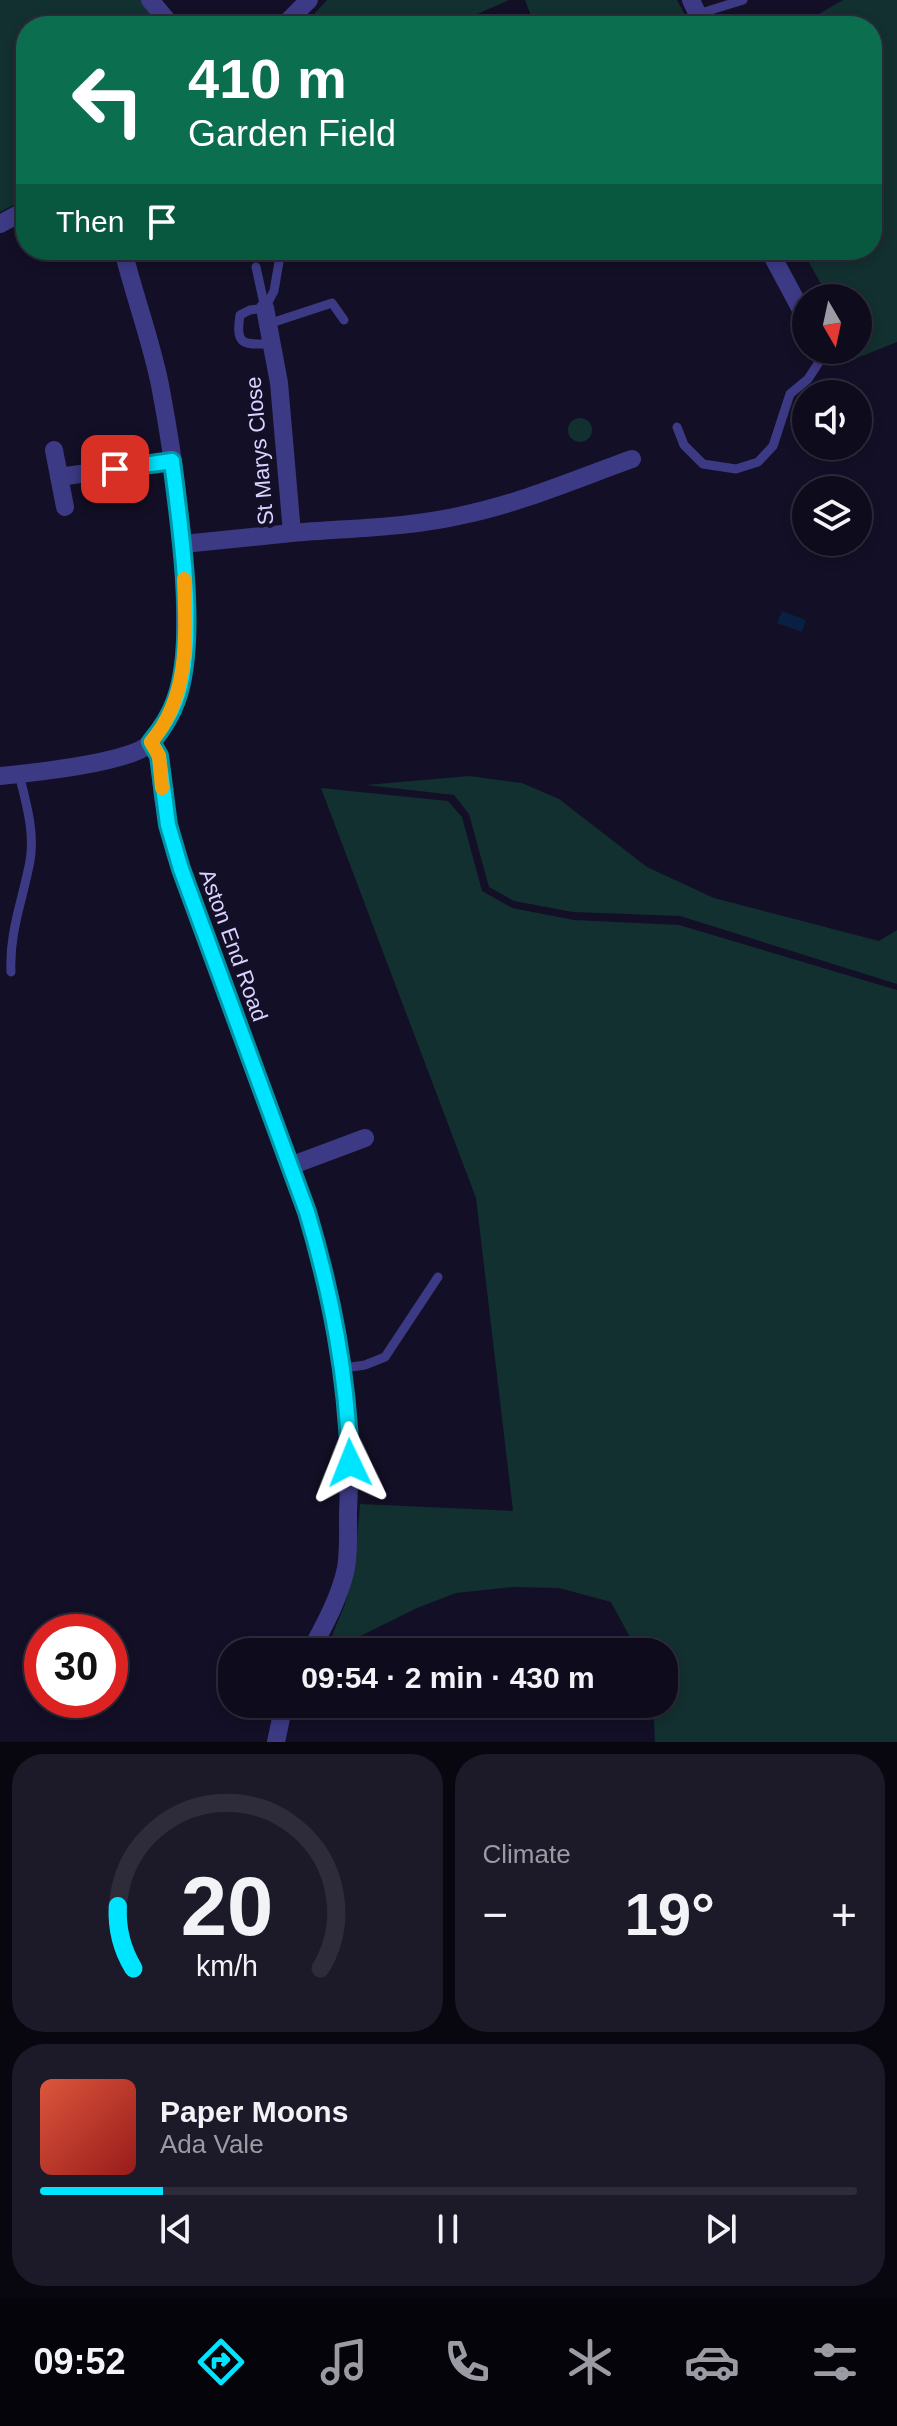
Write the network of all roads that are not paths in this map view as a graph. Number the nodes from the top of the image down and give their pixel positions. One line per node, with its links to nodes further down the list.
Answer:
1 (150, 0): 5 (street)
2 (309, 0): 6 (street)
3 (743, 0): 4 (lane)
4 (697, 13)
5 (164, 16)
6 (293, 16)
7 (126, 260): 19 (street)
8 (279, 260): 12 (lane)
9 (774, 260): 11 (street)
10 (256, 267): 12 (lane)
11 (792, 293)
12 (267, 316): 13 (lane); 14 (street, St Marys Close); 14 (lane)
13 (344, 320)
14 (272, 344): 22 (street, St Marys Close)
15 (819, 364): 16 (lane)
16 (677, 427)
17 (54, 450): 20 (street)
18 (632, 459): 22 (street)
19 (172, 461): 20 (street); 23 (street)
20 (59, 477): 21 (street)
21 (65, 507)
22 (292, 533): 23 (street, St Marys Close)
23 (183, 544): 24 (street)
24 (151, 742): 25 (street); 29 (street, Aston End Road)
25 (19, 774): 26 (street); 27 (lane)
26 (0, 776)
27 (11, 972)
28 (365, 1138): 29 (street)
29 (290, 1166): 31 (street, Aston End Road)
30 (438, 1277): 31 (lane)
31 (344, 1368): 32 (street, Aston End Road)
32 (317, 1638)
33 (281, 1718): 34 (street)
34 (276, 1742)

